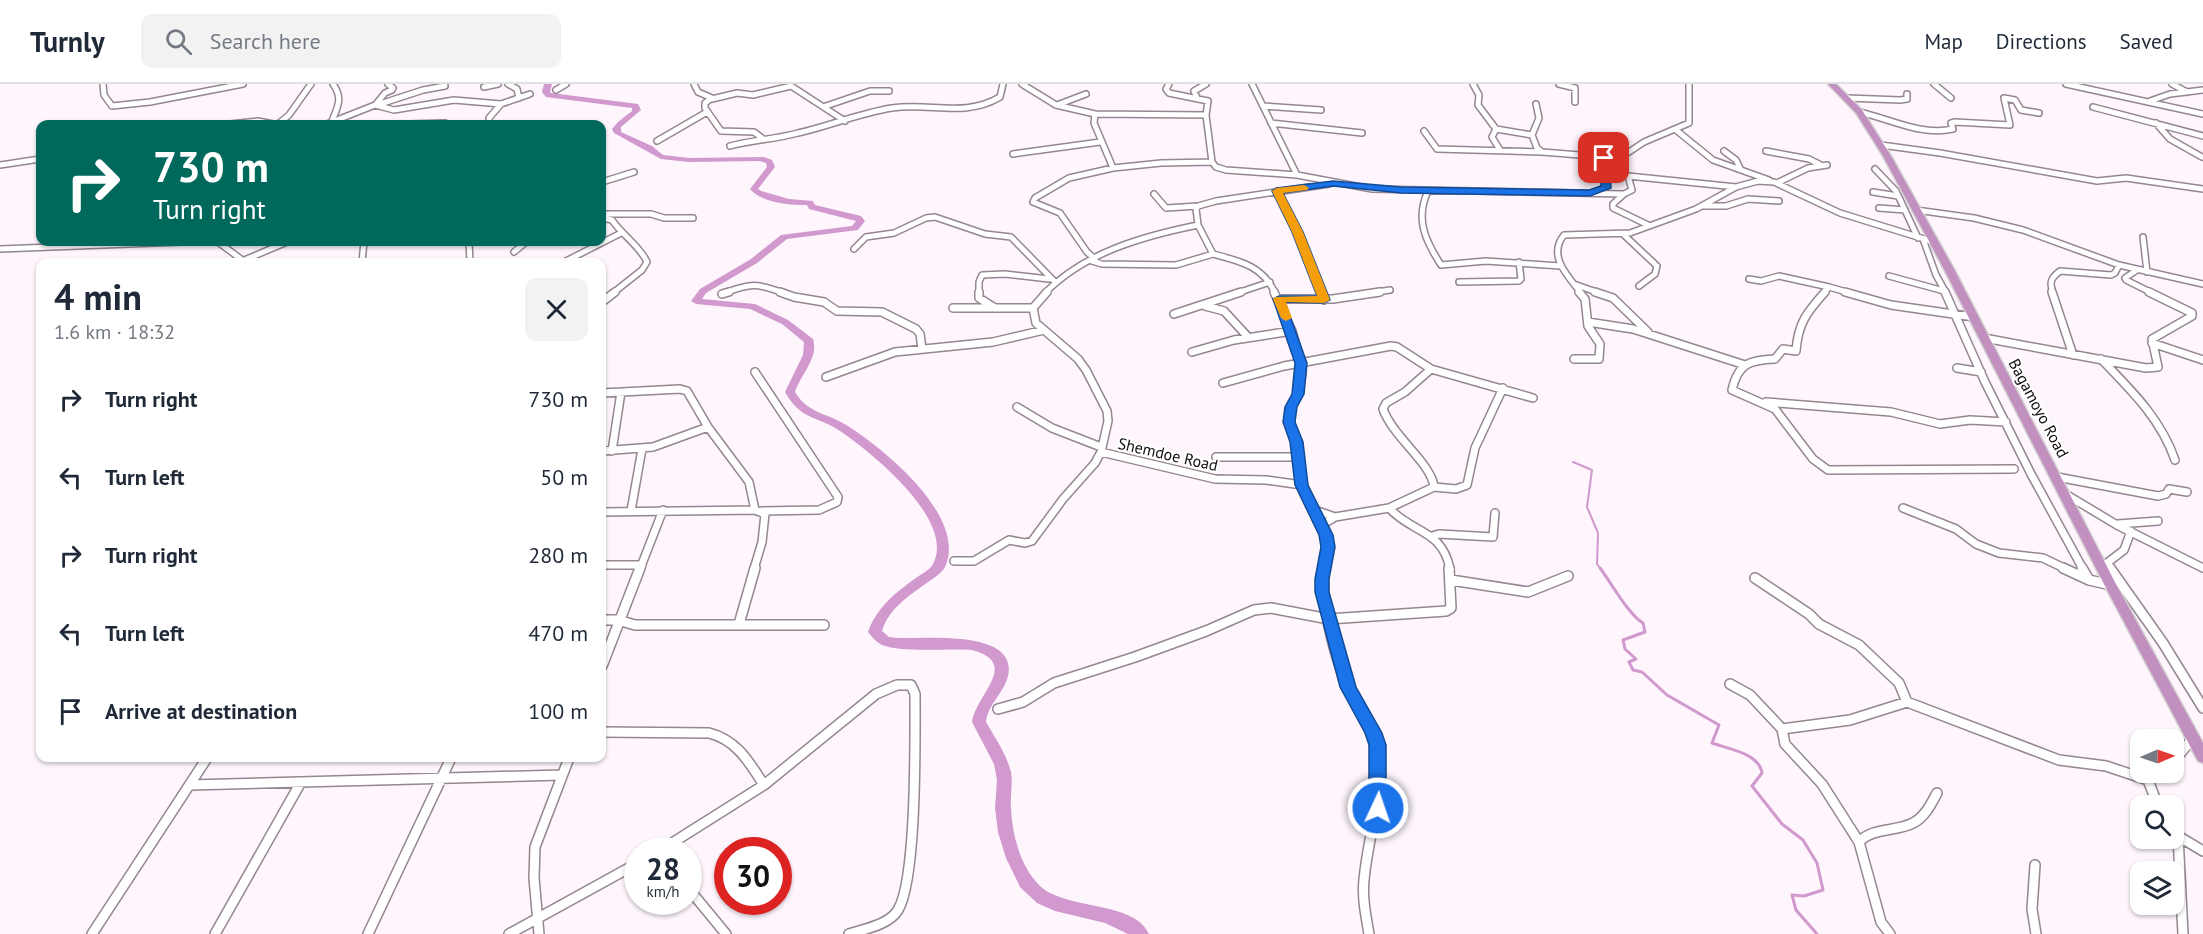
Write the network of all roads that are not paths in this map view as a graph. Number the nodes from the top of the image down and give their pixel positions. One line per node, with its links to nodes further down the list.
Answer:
1 (103, 84): 2 (street)
2 (243, 84)
3 (311, 84): 54 (street)
4 (333, 84): 55 (street)
5 (388, 84): 42 (street)
6 (498, 84): 25 (street)
7 (508, 84): 33 (street)
8 (566, 84): 26 (street)
9 (694, 84): 37 (street)
10 (1003, 84): 58 (street)
11 (1022, 84): 43 (street)
12 (1169, 84): 34 (street)
13 (1206, 84): 34 (street)
14 (1252, 84): 44 (street)
15 (1473, 84): 61 (street)
16 (1558, 84): 39 (street)
17 (1689, 84): 62 (street)
18 (1832, 84): 35 (highway, Bagamoyo Road)
19 (1929, 84): 23 (street)
20 (2066, 84): 38 (street)
21 (2172, 84): 29 (street)
22 (2197, 84): 27 (street)
23 (1935, 85): 36 (street)
24 (445, 86): 42 (street)
25 (484, 87)
26 (556, 90)
27 (2203, 90): 29 (street)
28 (889, 91): 45 (street)
29 (2188, 92): 38 (street)
30 (530, 94): 33 (street)
31 (1086, 94): 43 (street)
32 (1907, 94): 35 (street)
33 (519, 98): 40 (street)
34 (1197, 98): 53 (street)
35 (1847, 98): 49 (highway, Bagamoyo Road)
36 (1951, 98)
37 (711, 99): 45 (street); 48 (street)
38 (2150, 101): 52 (street)
39 (1575, 102)
40 (501, 104): 42 (street); 57 (street)
41 (1536, 104): 65 (street)
42 (376, 105): 56 (street)
43 (1056, 105): 51 (street)
44 (1263, 106): 47 (street); 59 (street)
45 (823, 107): 58 (street)
46 (2092, 107): 60 (street)
47 (1321, 110)
48 (707, 112): 67 (street); 68 (street)
49 (1859, 112): 50 (street); 70 (highway, Bagamoyo Road)
50 (2039, 113)
51 (1095, 114): 53 (street); 69 (street)
52 (2203, 114)
53 (1206, 115): 82 (street)
54 (283, 120)
55 (332, 120)
56 (335, 120)
57 (489, 120)
58 (845, 121): 67 (street)
59 (1271, 123): 64 (street); 92 (street)
60 (2156, 123): 66 (street); 78 (street)
61 (1496, 129): 65 (street); 72 (street)
62 (1676, 130): 79 (street); 88 (street)
63 (1424, 131): 72 (street)
64 (1362, 134)
65 (1532, 135): 74 (street)
66 (2203, 136)
67 (762, 138): 71 (street)
68 (657, 141)
69 (1100, 142): 76 (street); 87 (street)
70 (1881, 145): 99 (street); 111 (highway, Bagamoyo Road)
71 (730, 146)
72 (1500, 150): 74 (street)
73 (1766, 151): 83 (street)
74 (1542, 152): 77 (street)
75 (1724, 152): 88 (street)
76 (1013, 154)
77 (1601, 156): 79 (street); 81 (street)
78 (2203, 156): 84 (street)
79 (1618, 158): 81 (street)
80 (36, 160): 85 (street)
81 (1606, 160): 91 (street)
82 (1212, 162): 87 (street); 92 (street)
83 (1819, 164): 86 (street); 97 (street)
84 (2203, 164)
85 (0, 165)
86 (1827, 165)
87 (1113, 168): 134 (street)
88 (1740, 168): 95 (street)
89 (1875, 169): 106 (street)
90 (634, 172): 94 (street)
91 (1605, 172): 93 (street); 103 (street)
92 (1297, 175): 96 (street)
93 (1628, 176): 98 (street); 105 (street)
94 (606, 181)
95 (1770, 181): 97 (street); 98 (street)
96 (1333, 183): 100 (street); 101 (street)
97 (1777, 183): 121 (street)
98 (1736, 187): 109 (street)
99 (2203, 189)
100 (1277, 191): 108 (street); 154 (street)
101 (1428, 191): 103 (street); 135 (street)
102 (1874, 192): 106 (street)
103 (1590, 193): 105 (street)
104 (1154, 194): 108 (street)
105 (1624, 194): 116 (street)
106 (1898, 196): 111 (street)
107 (1779, 201): 109 (street)
108 (1198, 206): 115 (street)
109 (1701, 206): 116 (street)
110 (1880, 208): 111 (street)
111 (1911, 210): 121 (highway, Bagamoyo Road); 121 (street); 136 (street)
112 (606, 216): 114 (street)
113 (606, 218): 117 (street)
114 (693, 218)
115 (1198, 225): 130 (street); 134 (street)
116 (1648, 225): 118 (street)
117 (621, 232): 120 (street); 152 (street)
118 (1623, 234): 137 (street); 147 (street)
119 (2143, 237): 139 (street)
120 (606, 240)
121 (1925, 240): 150 (street); 161 (highway, Bagamoyo Road)
122 (78, 246): 127 (street)
123 (223, 246): 131 (street)
124 (278, 246): 132 (street)
125 (521, 246): 129 (street)
126 (594, 246): 133 (street)
127 (0, 249)
128 (854, 249): 142 (street)
129 (514, 252)
130 (1214, 254): 134 (street); 143 (street)
131 (239, 258)
132 (253, 258)
133 (572, 258)
134 (1093, 260): 142 (street)
135 (1519, 262): 137 (street); 144 (street)
136 (2119, 265): 138 (street); 171 (street)
137 (1560, 266): 145 (street)
138 (2137, 270): 139 (street); 168 (street)
139 (2147, 272): 146 (street)
140 (1889, 276): 150 (street)
141 (1749, 279): 148 (street)
142 (1053, 281): 157 (street); 158 (street)
143 (1270, 282): 153 (street); 155 (street)
144 (1459, 282)
145 (1573, 283): 162 (street); 165 (street)
146 (2203, 284)
147 (1639, 286)
148 (1829, 287): 160 (street); 176 (street)
149 (1390, 290): 154 (street)
150 (1944, 291): 160 (street)
151 (722, 294): 169 (street)
152 (606, 299)
153 (1279, 299): 154 (street); 164 (street)
154 (1324, 300)
155 (1204, 306): 159 (street); 166 (street)
156 (953, 308): 157 (street)
157 (995, 308): 158 (street)
158 (1033, 308): 163 (street)
159 (1174, 314)
160 (1956, 315): 161 (street); 180 (street)
161 (1974, 317): 167 (highway, Bagamoyo Road)
162 (1588, 322): 165 (street); 172 (street)
163 (1044, 330): 169 (street); 192 (street)
164 (1292, 331): 166 (street); 175 (street)
165 (1650, 334): 176 (street)
166 (1248, 337): 170 (street)
167 (1984, 338): 171 (street); 201 (highway, Bagamoyo Road)
168 (2151, 343): 173 (street); 174 (street)
169 (922, 349): 181 (street)
170 (1192, 352)
171 (2073, 355): 173 (street)
172 (1574, 359)
173 (2101, 359): 197 (street)
174 (2203, 360)
175 (1301, 363): 178 (street); 182 (street); 196 (street)
176 (1745, 365): 187 (street)
177 (1957, 368): 180 (street)
178 (1431, 369): 183 (street); 203 (street)
179 (754, 372): 208 (street)
180 (1981, 372): 189 (street)
181 (826, 377)
182 (1223, 382)
183 (1503, 388): 186 (street); 203 (street)
184 (606, 393): 185 (street)
185 (621, 393): 190 (street); 194 (street)
186 (1533, 398)
187 (1764, 402): 189 (street); 199 (street)
188 (1017, 407): 192 (street, Shemdoe Road)
189 (2006, 422): 200 (street)
190 (708, 427): 191 (street); 208 (street)
191 (642, 449): 194 (street); 211 (street)
192 (1101, 450): 202 (street, Shemdoe Road); 220 (street)
193 (606, 451): 194 (street)
194 (612, 451)
195 (1216, 457): 196 (street)
196 (1299, 457): 202 (street)
197 (2175, 460)
198 (1900, 466): 199 (street)
199 (2014, 469): 200 (street)
200 (2029, 470): 227 (street)
201 (2057, 477): 204 (street); 205 (highway, Bagamoyo Road)
202 (1302, 485): 209 (street)
203 (1434, 487): 206 (street)
204 (2187, 492)
205 (2067, 495): 217 (street); 228 (highway, Bagamoyo Road)
206 (1389, 508): 214 (street); 219 (street)
207 (1903, 508): 227 (street)
208 (756, 509): 210 (street); 232 (street)
209 (1312, 509): 214 (street); 216 (street)
210 (663, 510): 211 (street); 222 (street)
211 (631, 511): 212 (street)
212 (606, 512)
213 (1495, 513): 219 (street)
214 (1335, 517): 216 (street)
215 (2158, 521): 217 (street)
216 (1322, 525): 231 (street)
217 (2117, 525): 218 (street)
218 (2131, 531): 223 (street); 237 (street)
219 (1432, 537): 226 (street)
220 (954, 561)
221 (606, 565): 222 (street)
222 (642, 565): 230 (street)
223 (2203, 568)
224 (1568, 576): 226 (street)
225 (1755, 578): 236 (street)
226 (1451, 580): 231 (street)
227 (2089, 580): 228 (street)
228 (2111, 585): 241 (highway, Bagamoyo Road)
229 (606, 620): 230 (street)
230 (618, 620): 232 (street); 234 (street)
231 (1329, 620): 238 (street); 270 (street)
232 (739, 624): 233 (street)
233 (824, 625)
234 (606, 647)
235 (1730, 684): 239 (street)
236 (1907, 702): 239 (street); 247 (street)
237 (2203, 708)
238 (998, 709)
239 (1782, 729): 256 (street)
240 (606, 732): 252 (street)
241 (2193, 738): 242 (street); 243 (highway, Bagamoyo Road)
242 (2184, 749)
243 (2203, 757)
244 (204, 762): 251 (street)
245 (449, 762): 249 (street)
246 (567, 762): 248 (street)
247 (2130, 772)
248 (561, 776): 249 (street); 262 (street)
249 (443, 777): 250 (street); 265 (street)
250 (301, 782): 251 (street); 264 (street)
251 (190, 784): 263 (street)
252 (764, 785): 254 (street); 269 (street)
253 (1937, 793): 256 (street)
254 (682, 837)
255 (2184, 838): 258 (street)
256 (1859, 842): 271 (street)
257 (2177, 849): 273 (street)
258 (2203, 851)
259 (2035, 865): 272 (street)
260 (624, 871): 262 (street)
261 (702, 905): 268 (street)
262 (538, 918): 266 (street); 267 (street)
263 (92, 934)
264 (215, 934)
265 (368, 934)
266 (509, 934)
267 (539, 934)
268 (726, 934)
269 (849, 934)
270 (1369, 934)
271 (1890, 934)
272 (2036, 934)
273 (2183, 934)

